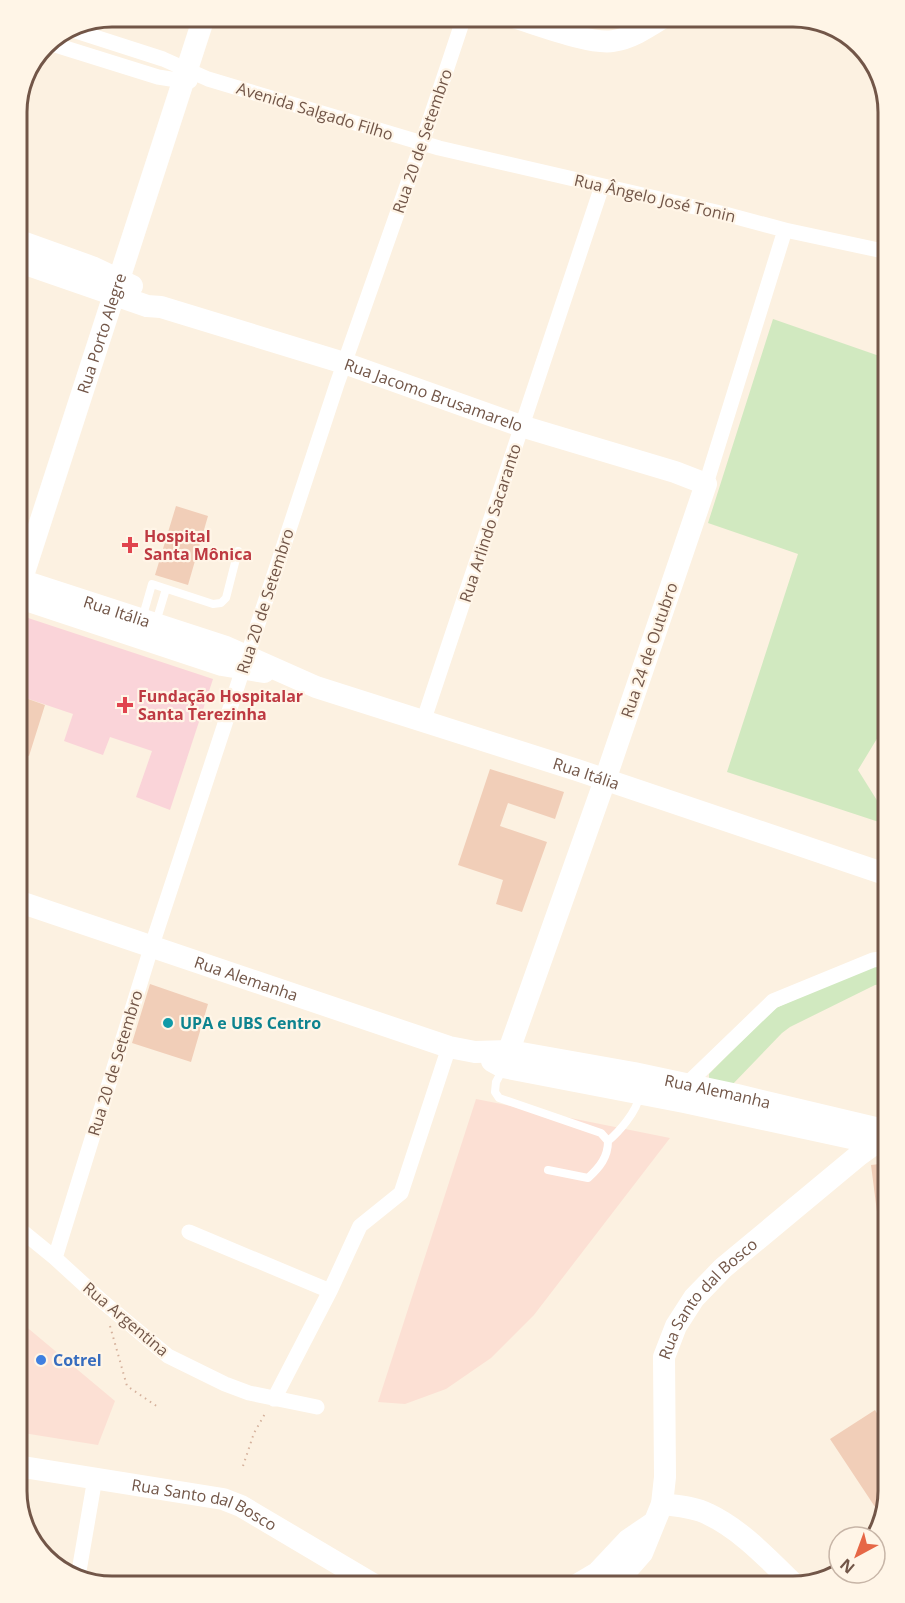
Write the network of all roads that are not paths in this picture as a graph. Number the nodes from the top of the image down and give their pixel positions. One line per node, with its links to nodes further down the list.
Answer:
1 (200, 27): 7 (main road, Rua Porto Alegre)
2 (461, 27): 8 (street, Rua 20 de Setembro)
3 (547, 27): 4 (main road)
4 (648, 27)
5 (81, 33): 7 (street, Avenida Salgado Filho)
6 (59, 46): 7 (street, Avenida Salgado Filho)
7 (184, 75): 8 (street, Avenida Salgado Filho); 14 (main road, Rua Porto Alegre)
8 (422, 143): 9 (street, Rua Ângelo José Tonin); 15 (street, Rua 20 de Setembro)
9 (602, 186): 10 (street, Rua Ângelo José Tonin); 16 (street, Rua Arlindo Sacaranto)
10 (785, 230): 12 (street, Rua Ângelo José Tonin); 17 (street, Rua 24 de Outubro)
11 (27, 244): 14 (main road)
12 (878, 250)
13 (27, 264): 14 (main road)
14 (117, 287): 15 (main road, Rua Jacomo Brusamarelo); 19 (main road, Rua Porto Alegre)
15 (344, 363): 16 (main road, Rua Jacomo Brusamarelo); 24 (street, Rua 20 de Setembro)
16 (521, 426): 17 (main road, Rua Jacomo Brusamarelo); 25 (street, Rua Arlindo Sacaranto)
17 (706, 484): 26 (main road, Rua 24 de Outubro)
18 (238, 551): 20 (lane)
19 (27, 561)
20 (166, 589): 23 (lane); 23 (lane)
21 (27, 590): 23 (main road, Rua Itália)
22 (27, 591): 24 (main road, Rua Itália)
23 (148, 622): 24 (main road, Rua Itália)
24 (245, 663): 25 (main road, Rua Itália); 29 (street, Rua 20 de Setembro)
25 (423, 722): 26 (main road, Rua Itália)
26 (605, 780): 27 (main road, Rua Itália); 32 (main road, Rua 24 de Outubro)
27 (878, 872)
28 (27, 904): 29 (main road, Rua Alemanha)
29 (152, 945): 31 (main road, Rua Alemanha); 42 (street, Rua 20 de Setembro)
30 (878, 959): 34 (street)
31 (449, 1047): 32 (main road, Rua Alemanha); 43 (street)
32 (507, 1059): 33 (main road, Rua Alemanha); 38 (lane)
33 (637, 1084): 34 (main road, Rua Alemanha); 36 (main road, Rua Alemanha); 38 (lane)
34 (686, 1084): 35 (main road, Rua Alemanha)
35 (878, 1135)
36 (878, 1135)
37 (878, 1140): 48 (main road, Rua Santo dal Bosco)
38 (608, 1141): 39 (lane)
39 (548, 1170)
40 (189, 1232): 43 (street)
41 (27, 1236): 42 (street, Rua Argentina)
42 (55, 1258): 44 (street, Rua Argentina)
43 (330, 1291): 44 (street)
44 (273, 1399): 45 (street, Rua Argentina)
45 (317, 1407)
46 (27, 1468): 47 (main road, Rua Santo dal Bosco)
47 (95, 1478): 49 (street); 50 (main road, Rua Santo dal Bosco)
48 (657, 1513): 51 (main road); 52 (main road, Rua Santo dal Bosco); 53 (main road)
49 (79, 1569)
50 (359, 1576)
51 (592, 1576)
52 (622, 1576)
53 (786, 1576)

